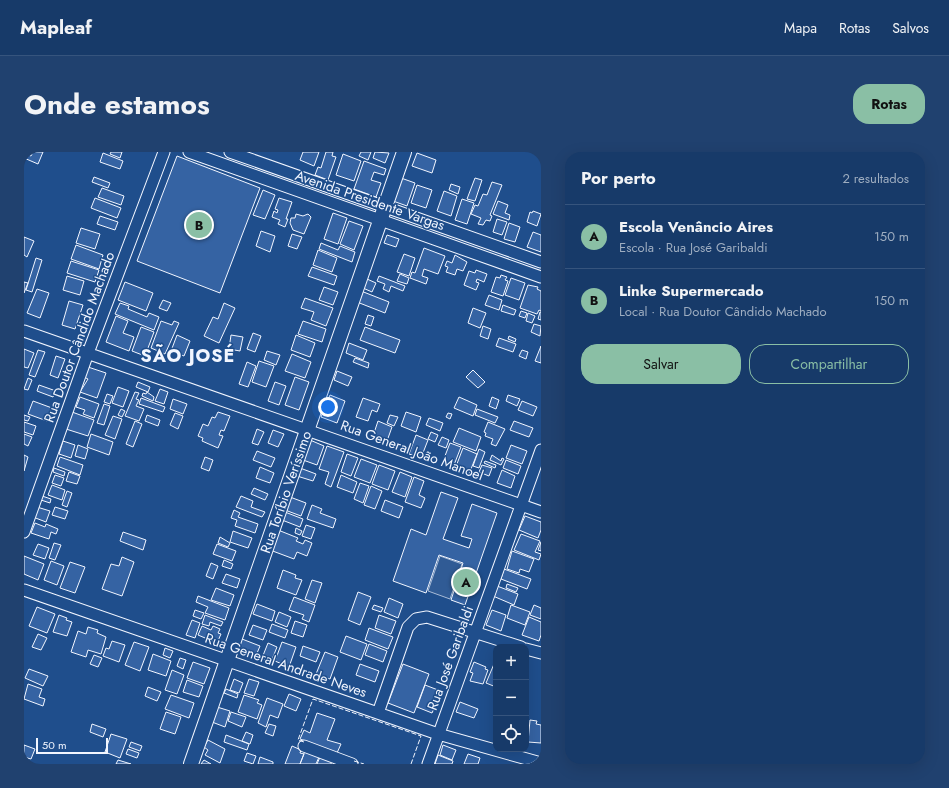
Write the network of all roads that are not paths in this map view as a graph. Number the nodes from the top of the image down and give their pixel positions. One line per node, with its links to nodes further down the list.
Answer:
1 (164, 152): 9 (street, Rua Doutor Cândido Machado)
2 (189, 152): 5 (street, Avenida Presidente Vargas)
3 (230, 152): 5 (street, Avenida Presidente Vargas)
4 (404, 152): 5 (main road, Rua Toríbio Veríssimo)
5 (382, 214): 6 (street, Avenida Presidente Vargas); 7 (street, Avenida Presidente Vargas); 10 (main road, Rua Toríbio Veríssimo)
6 (541, 262)
7 (541, 277)
8 (24, 331): 9 (street, Rua General João Manoel)
9 (88, 353): 10 (street, Rua General João Manoel); 14 (street, Rua Doutor Cândido Machado)
10 (308, 429): 12 (street, Rua General João Manoel); 20 (main road, Rua Toríbio Veríssimo)
11 (541, 450): 12 (street, Rua José Garibaldi)
12 (521, 505): 13 (street, Rua General João Manoel); 16 (street, Rua José Garibaldi)
13 (541, 512)
14 (24, 532)
15 (24, 590): 20 (street, Rua General Andrade Neves)
16 (476, 632): 17 (street); 21 (street); 22 (street, Rua José Garibaldi)
17 (512, 644)
18 (529, 650): 19 (street)
19 (541, 652)
20 (228, 661): 21 (street, Rua General Andrade Neves); 25 (main road, Rua Toríbio Veríssimo)
21 (378, 713): 22 (street, Rua General Andrade Neves)
22 (438, 734): 24 (street, Rua General Andrade Neves); 27 (street, Rua José Garibaldi)
23 (304, 746): 26 (street)
24 (541, 763)
25 (192, 764)
26 (352, 764)
27 (428, 764)

